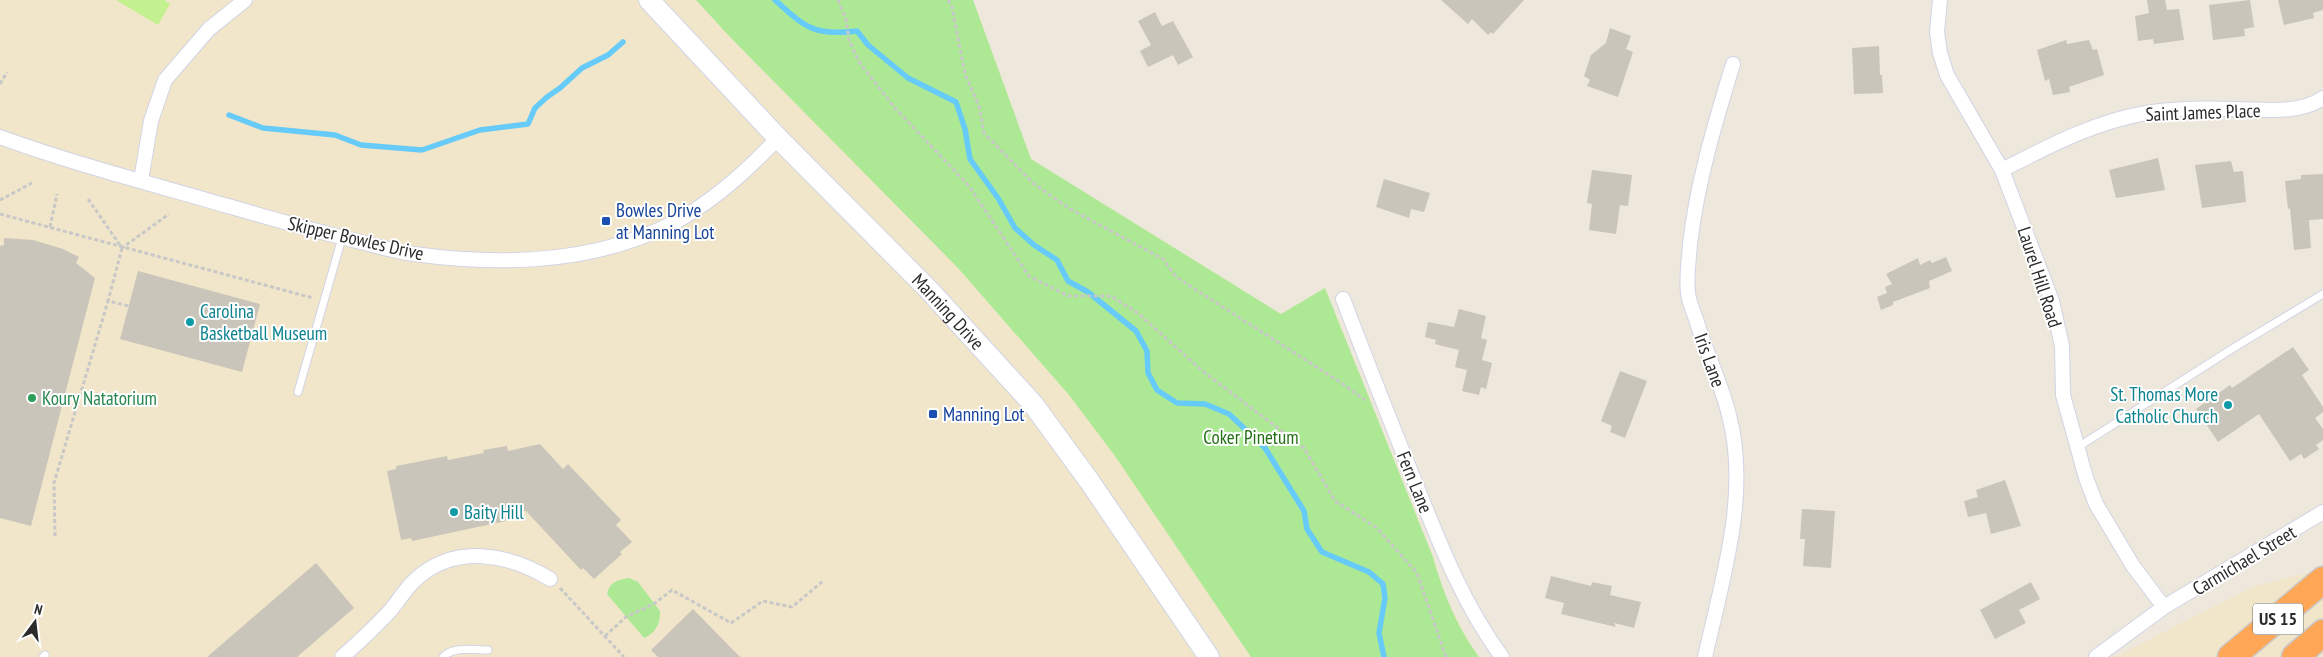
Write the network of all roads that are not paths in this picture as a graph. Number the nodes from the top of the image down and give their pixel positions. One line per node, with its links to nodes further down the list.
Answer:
1 (245, 0): 9 (street)
2 (649, 0): 7 (street, Manning Drive)
3 (1940, 0): 8 (street, Laurel Hill Road)
4 (1733, 64): 25 (street, Iris Lane)
5 (2323, 98): 8 (street, Saint James Place)
6 (0, 137): 9 (street, Skipper Bowles Drive)
7 (778, 138): 10 (street, Skipper Bowles Drive); 23 (street, Manning Drive)
8 (2002, 170): 14 (street, Laurel Hill Road)
9 (141, 180): 10 (street, Skipper Bowles Drive)
10 (342, 238): 13 (lane)
11 (2323, 294): 14 (lane)
12 (1343, 299): 24 (street, Fern Lane)
13 (298, 392)
14 (2078, 446): 18 (street, Laurel Hill Road)
15 (2323, 512): 18 (street, Carmichael Street)
16 (550, 579): 21 (street)
17 (2323, 580): 27 (highway, US 15)
18 (2164, 607): 26 (street)
19 (2323, 633): 28 (highway, US 15)
20 (488, 650): 22 (lane)
21 (342, 657)
22 (443, 657)
23 (1209, 657)
24 (1502, 657)
25 (1705, 657)
26 (2096, 657)
27 (2232, 657)
28 (2295, 657)

